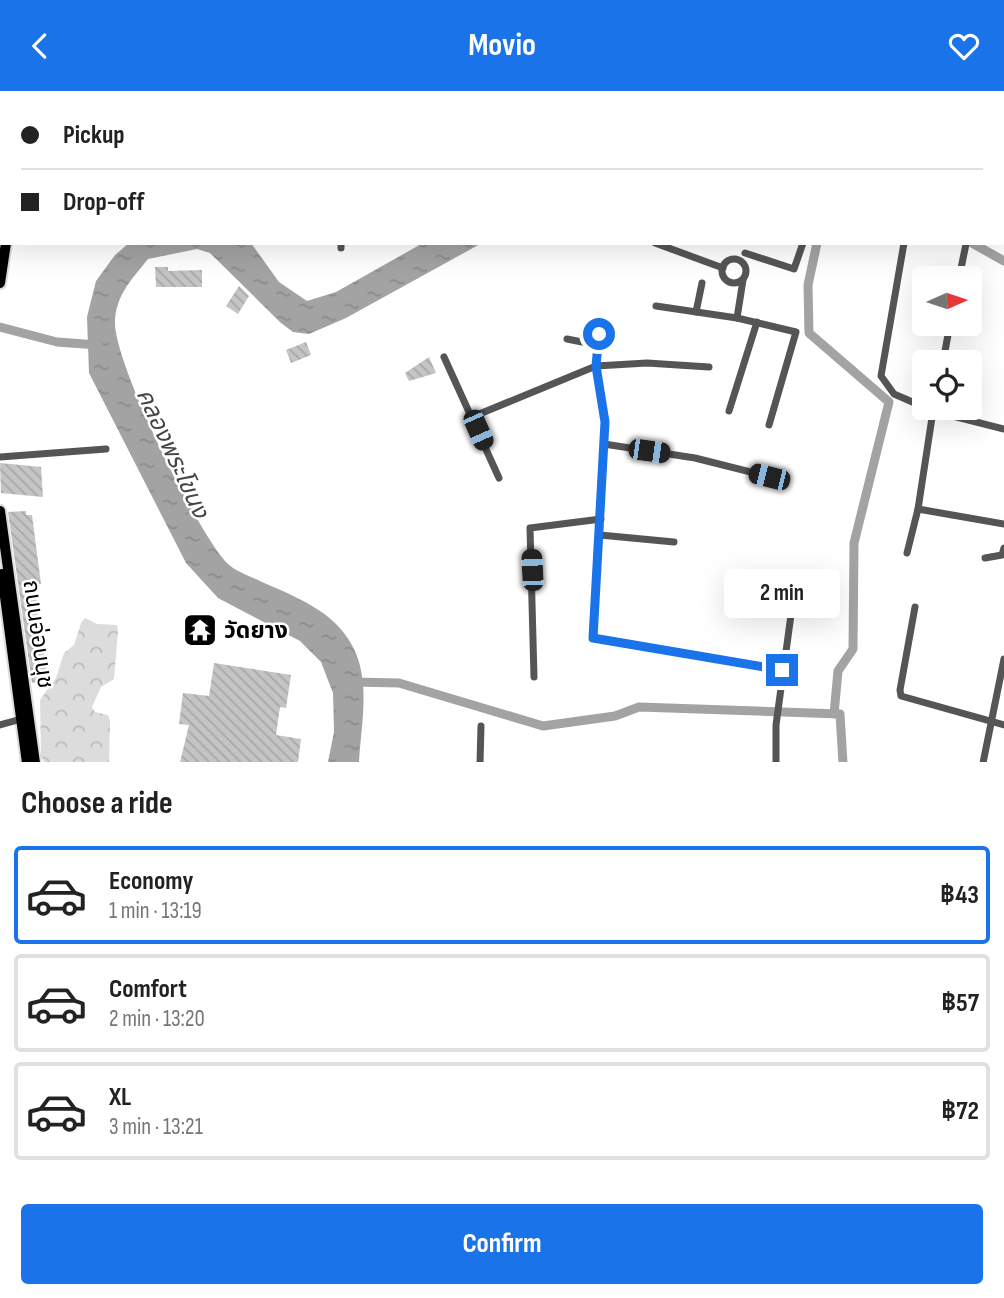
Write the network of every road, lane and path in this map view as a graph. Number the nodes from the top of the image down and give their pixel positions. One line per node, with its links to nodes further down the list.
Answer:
1 (6, 245): 11 (main road)
2 (661, 245): 10 (street)
3 (748, 245): 7 (street)
4 (802, 245): 7 (street)
5 (904, 245): 24 (street)
6 (966, 245): 9 (street)
7 (746, 253): 8 (street)
8 (742, 262): 10 (street); 12 (street)
9 (961, 266)
10 (723, 268): 12 (street)
11 (0, 277)
12 (743, 280): 16 (street)
13 (702, 283): 15 (street)
14 (656, 306): 15 (street)
15 (696, 312): 16 (street)
16 (737, 318): 17 (street)
17 (757, 321): 25 (street); 29 (street)
18 (599, 334): 20 (street)
19 (567, 339): 20 (street)
20 (597, 345): 22 (street)
21 (444, 357): 26 (street)
22 (596, 366): 23 (street); 26 (street); 31 (street)
23 (709, 367)
24 (912, 402)
25 (729, 411)
26 (472, 417): 35 (street)
27 (932, 420): 36 (street)
28 (972, 420): 30 (street)
29 (769, 425)
30 (1004, 429)
31 (604, 444): 34 (street); 38 (street)
32 (106, 449): 33 (street)
33 (0, 457)
34 (769, 477)
35 (499, 478)
36 (918, 509): 39 (street); 43 (street)
37 (0, 511): 46 (main road, ถนนอ่อนนุช)
38 (601, 519): 40 (street); 52 (street)
39 (1004, 524)
40 (600, 535): 41 (street); 51 (street)
41 (674, 542)
42 (1004, 548): 44 (street)
43 (907, 553)
44 (985, 558)
45 (0, 559): 46 (main road, ถนนอ่อนนุช)
46 (4, 573): 48 (main road, ถนนอ่อนนุช)
47 (796, 578): 51 (street)
48 (6, 602): 53 (main road, ถนนอ่อนนุช)
49 (915, 607): 54 (street)
50 (1004, 659): 54 (street)
51 (782, 670): 61 (street)
52 (534, 677)
53 (25, 718): 55 (street); 58 (main road, ถนนอ่อนนุช); 59 (main road, ถนนอ่อนนุช)
54 (992, 723): 56 (street); 62 (street)
55 (0, 725)
56 (1004, 725)
57 (481, 726): 60 (street)
58 (27, 762)
59 (35, 762)
60 (480, 762)
61 (776, 762)
62 (983, 762)

